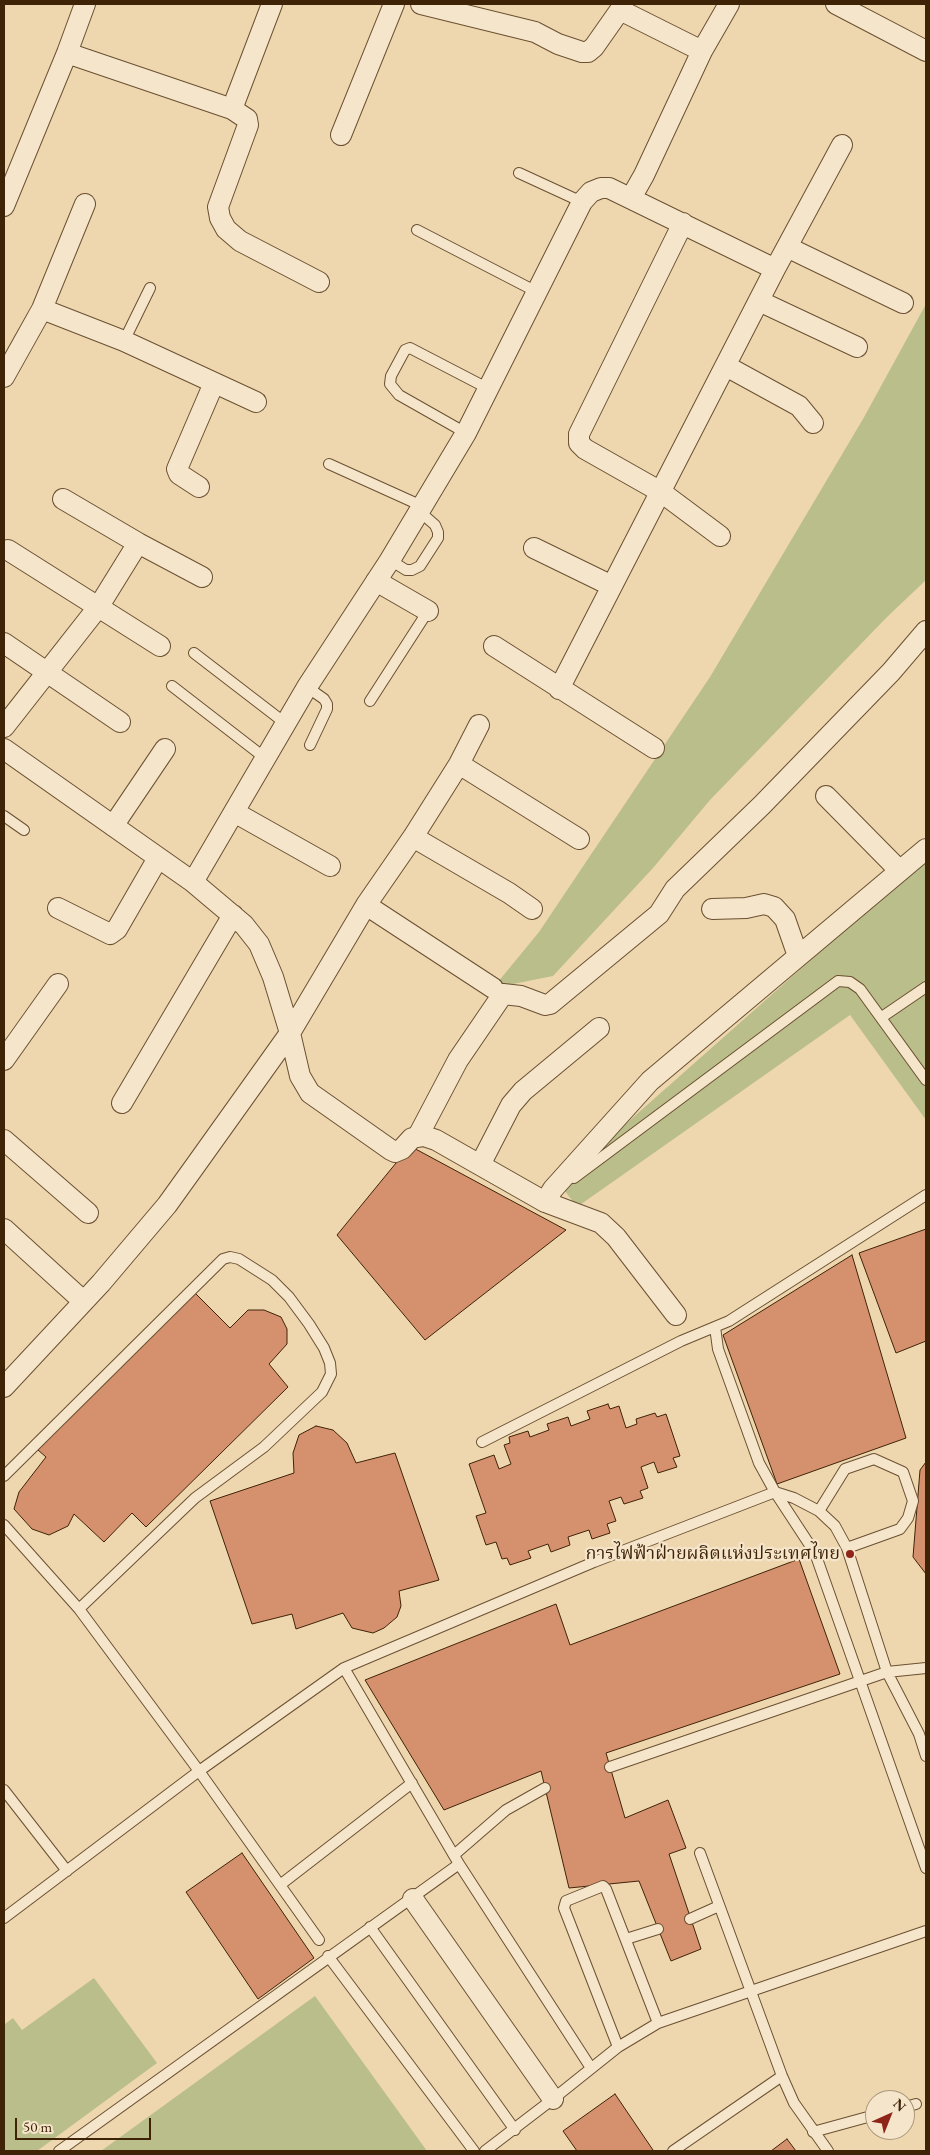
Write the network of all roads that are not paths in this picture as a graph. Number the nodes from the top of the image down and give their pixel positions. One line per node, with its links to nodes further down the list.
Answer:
1 (84, 4): 10 (street)
2 (272, 4): 11 (street)
3 (394, 4): 12 (street)
4 (421, 4): 7 (street)
5 (728, 4): 8 (street)
6 (836, 4): 9 (street)
7 (621, 7): 8 (street)
8 (702, 51): 15 (street)
9 (926, 51)
10 (66, 53): 11 (street); 18 (street)
11 (232, 109): 23 (street)
12 (341, 135)
13 (842, 145): 21 (street)
14 (519, 174): 16 (lane)
15 (631, 198): 16 (street); 19 (street)
16 (582, 202): 25 (street)
17 (85, 204): 28 (street)
18 (4, 206)
19 (683, 223): 22 (street); 40 (street)
20 (417, 230): 25 (lane)
21 (787, 247): 22 (street); 27 (street)
22 (775, 269): 26 (street)
23 (319, 282)
24 (150, 288): 29 (lane)
25 (537, 292): 34 (street)
26 (759, 301): 30 (street); 31 (street)
27 (903, 303)
28 (42, 309): 29 (street); 32 (street)
29 (124, 341): 33 (street)
30 (857, 347)
31 (726, 366): 36 (street); 40 (street)
32 (4, 377)
33 (214, 383): 35 (street); 39 (street)
34 (489, 389): 37 (street); 37 (lane)
35 (256, 402)
36 (813, 423)
37 (466, 433): 42 (street)
38 (329, 464): 42 (lane)
39 (199, 487)
40 (661, 492): 43 (street); 50 (street)
41 (63, 499): 44 (street)
42 (420, 509): 47 (street); 47 (lane)
43 (720, 536)
44 (138, 543): 48 (street); 51 (street)
45 (534, 548): 50 (street)
46 (8, 550): 51 (street)
47 (390, 560): 49 (street)
48 (202, 577)
49 (376, 580): 52 (street); 60 (street)
50 (612, 586): 61 (street)
51 (99, 606): 55 (street); 58 (street)
52 (428, 611): 62 (lane)
53 (926, 631): 100 (street)
54 (4, 643): 58 (street)
55 (160, 646)
56 (494, 646): 61 (street)
57 (194, 653): 64 (lane)
58 (47, 673): 63 (street); 66 (street)
59 (172, 686): 71 (lane)
60 (307, 687): 64 (street); 67 (lane)
61 (559, 688): 68 (street)
62 (370, 701)
63 (120, 722)
64 (285, 723): 71 (street)
65 (479, 725): 72 (street)
66 (4, 727)
67 (310, 745)
68 (654, 748)
69 (4, 749): 76 (street)
70 (165, 749): 76 (street)
71 (266, 758): 74 (street)
72 (459, 764): 78 (street); 79 (street)
73 (826, 796): 83 (street)
74 (234, 812): 82 (street); 84 (street)
75 (4, 816): 77 (lane)
76 (113, 826): 81 (street)
77 (24, 830)
78 (413, 837): 85 (street); 87 (street)
79 (579, 839)
80 (926, 850): 83 (street)
81 (158, 858): 84 (street); 86 (street)
82 (330, 866)
83 (900, 871): 90 (street)
84 (193, 882): 89 (street)
85 (366, 905): 93 (street); 96 (street)
86 (58, 908)
87 (532, 909)
88 (712, 909): 90 (street)
89 (233, 915): 96 (street); 99 (street)
90 (798, 956): 104 (street)
91 (58, 984): 97 (street)
92 (926, 987): 94 (lane)
93 (493, 988)
94 (882, 1017): 98 (lane); 104 (lane)
95 (599, 1028): 102 (street)
96 (290, 1033): 100 (street); 107 (street)
97 (4, 1060)
98 (926, 1080)
99 (122, 1103)
100 (418, 1136): 102 (street)
101 (4, 1140): 105 (street)
102 (480, 1165): 104 (street)
103 (926, 1195): 109 (lane)
104 (549, 1196): 108 (street)
105 (88, 1213)
106 (4, 1229): 107 (street)
107 (84, 1301): 110 (street)
108 (676, 1315)
109 (715, 1326): 111 (lane); 113 (lane)
110 (4, 1387)
111 (482, 1442)
112 (4, 1476): 117 (lane)
113 (774, 1492): 114 (lane); 118 (lane); 121 (lane)
114 (819, 1511): 116 (lane); 116 (lane)
115 (4, 1525): 117 (lane)
116 (847, 1548): 120 (lane)
117 (79, 1609): 124 (lane)
118 (344, 1668): 124 (lane); 125 (lane)
119 (926, 1668): 120 (lane)
120 (887, 1672): 121 (lane); 122 (lane)
121 (860, 1681): 123 (lane); 130 (lane)
122 (926, 1756)
123 (610, 1767)
124 (199, 1771): 131 (lane); 132 (lane)
125 (412, 1783): 129 (lane); 132 (lane)
126 (545, 1788): 129 (lane)
127 (4, 1790): 131 (lane)
128 (700, 1853): 134 (lane)
129 (456, 1860): 133 (lane); 146 (lane)
130 (926, 1868)
131 (67, 1871): 135 (lane)
132 (280, 1885): 141 (lane)
133 (413, 1899): 137 (lane); 148 (street)
134 (719, 1906): 136 (lane); 143 (lane)
135 (4, 1918)
136 (690, 1919)
137 (370, 1927): 142 (lane); 150 (lane)
138 (658, 1929): 140 (lane)
139 (926, 1931): 143 (lane)
140 (626, 1938): 144 (lane); 145 (lane)
141 (318, 1940)
142 (328, 1956): 152 (lane); 153 (lane)
143 (751, 1991): 144 (lane); 147 (lane)
144 (658, 2023): 145 (lane)
145 (618, 2047): 146 (lane)
146 (592, 2068): 148 (lane)
147 (782, 2076): 151 (lane); 155 (lane)
148 (554, 2099): 150 (lane)
149 (865, 2118): 151 (lane)
150 (515, 2130): 154 (lane)
151 (813, 2132): 156 (lane)
152 (59, 2151)
153 (474, 2151)
154 (485, 2151)
155 (673, 2151)
156 (828, 2151)

